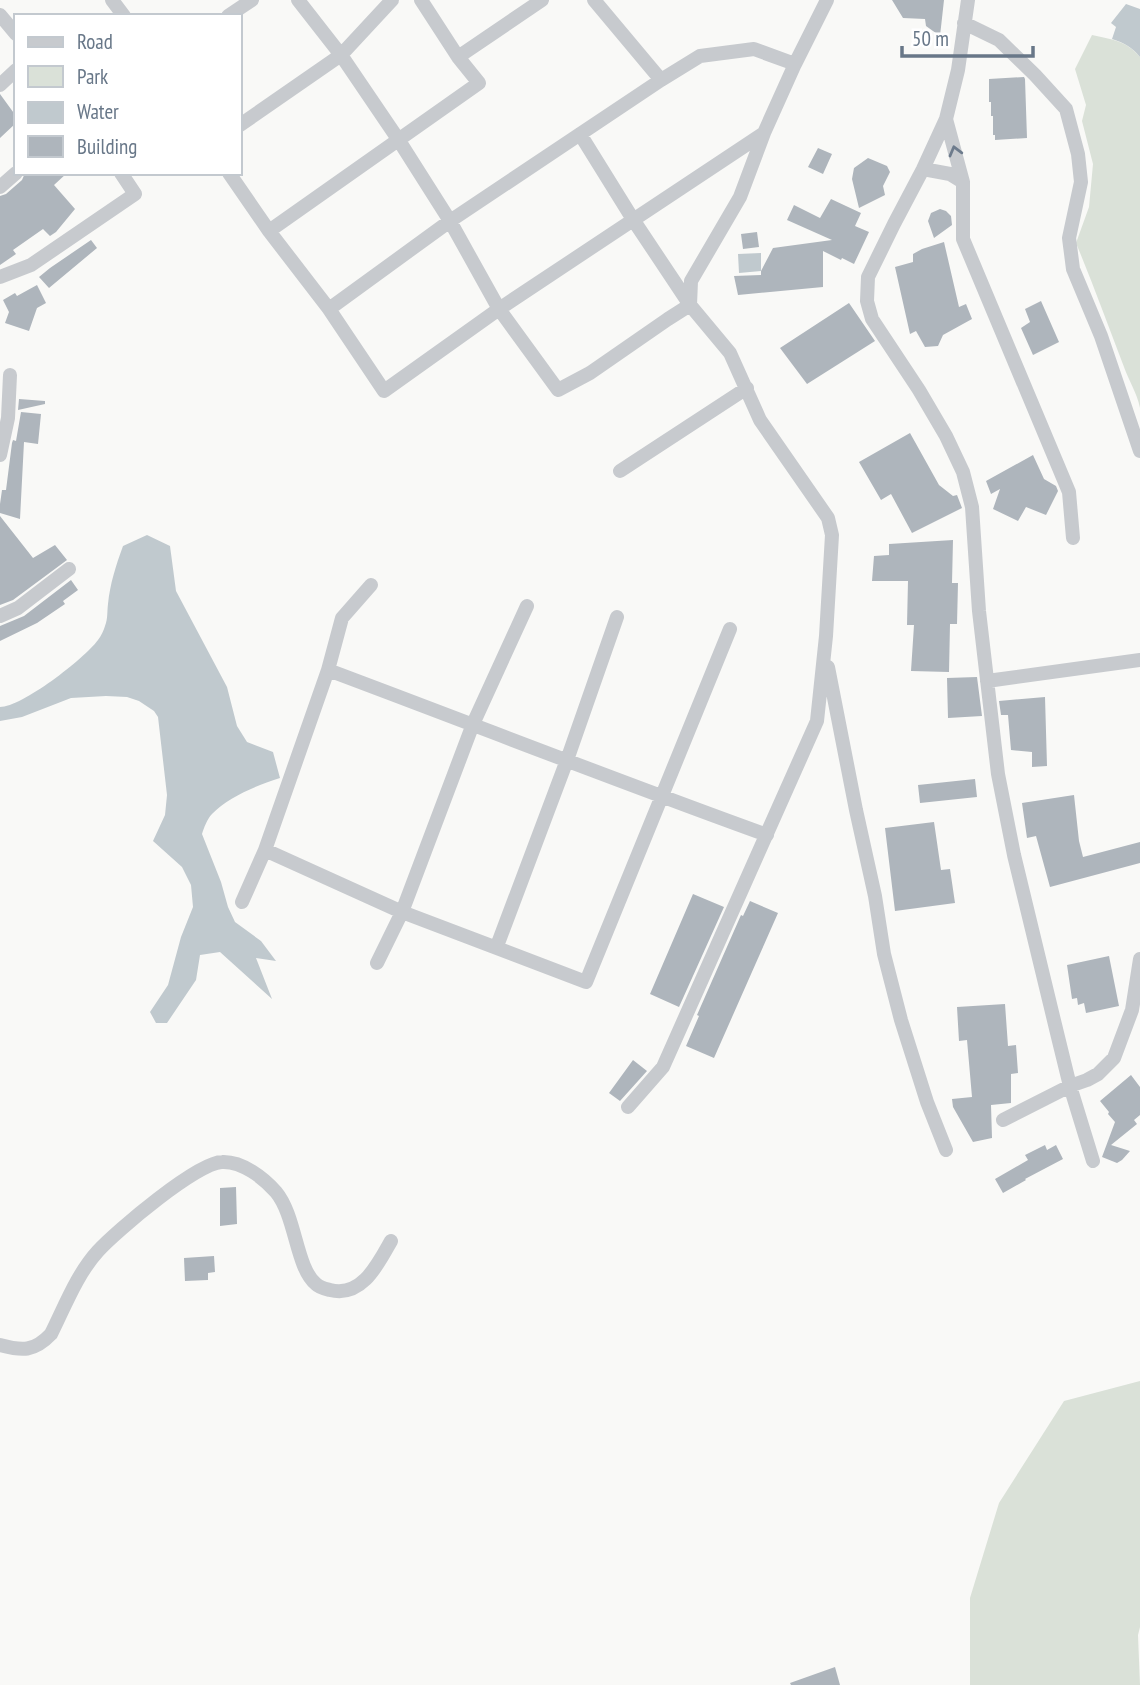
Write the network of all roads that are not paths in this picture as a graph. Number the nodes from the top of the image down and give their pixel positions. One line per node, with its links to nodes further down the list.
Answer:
1 (252, 0): 9 (street)
2 (298, 0): 13 (street)
3 (392, 0): 13 (street)
4 (421, 0): 14 (street)
5 (542, 0): 14 (street)
6 (594, 0): 17 (street)
7 (827, 0): 15 (street)
8 (968, 0): 11 (street)
9 (231, 14)
10 (0, 15): 12 (street)
11 (964, 23): 19 (street); 39 (street)
12 (14, 32)
13 (341, 55): 20 (street); 23 (street)
14 (458, 57): 23 (street)
15 (795, 64): 17 (street); 21 (street)
16 (14, 72): 18 (street)
17 (661, 80): 22 (street)
18 (0, 85)
19 (946, 119): 24 (street); 28 (street, one-way to 19)
20 (242, 124)
21 (764, 133): 30 (street); 34 (street)
22 (580, 134): 30 (street); 31 (street)
23 (398, 139): 31 (street); 32 (street)
24 (923, 169): 28 (street); 52 (street)
25 (14, 175): 29 (street)
26 (122, 175): 33 (street)
27 (230, 175): 32 (street)
28 (964, 182): 42 (street)
29 (0, 187)
30 (634, 220): 34 (street); 36 (street)
31 (450, 221): 35 (street); 36 (street)
32 (269, 231): 35 (street)
33 (0, 277)
34 (690, 305): 36 (street); 38 (street)
35 (329, 309): 36 (street)
36 (499, 309)
37 (10, 375): 40 (street)
38 (747, 388): 41 (street); 49 (street)
39 (1140, 451)
40 (0, 453)
41 (620, 471)
42 (1073, 538)
43 (69, 569): 46 (street)
44 (372, 585): 51 (street)
45 (527, 606): 53 (street)
46 (0, 617)
47 (617, 617): 54 (street)
48 (730, 629): 55 (street)
49 (825, 652): 56 (street); 66 (street)
50 (1140, 660): 52 (street)
51 (328, 670): 53 (street); 57 (street)
52 (987, 681): 63 (street)
53 (473, 724): 54 (street); 59 (street)
54 (567, 760): 55 (street); 60 (street)
55 (662, 798): 56 (street); 60 (street)
56 (767, 835): 64 (street)
57 (265, 850): 58 (street); 59 (street)
58 (242, 902)
59 (402, 912): 60 (street); 62 (street)
60 (496, 946)
61 (1140, 959): 63 (street)
62 (377, 963)
63 (1070, 1086): 65 (street); 67 (street)
64 (628, 1107)
65 (1003, 1120)
66 (946, 1150)
67 (1093, 1161)
68 (391, 1241): 69 (street)
69 (0, 1345)

